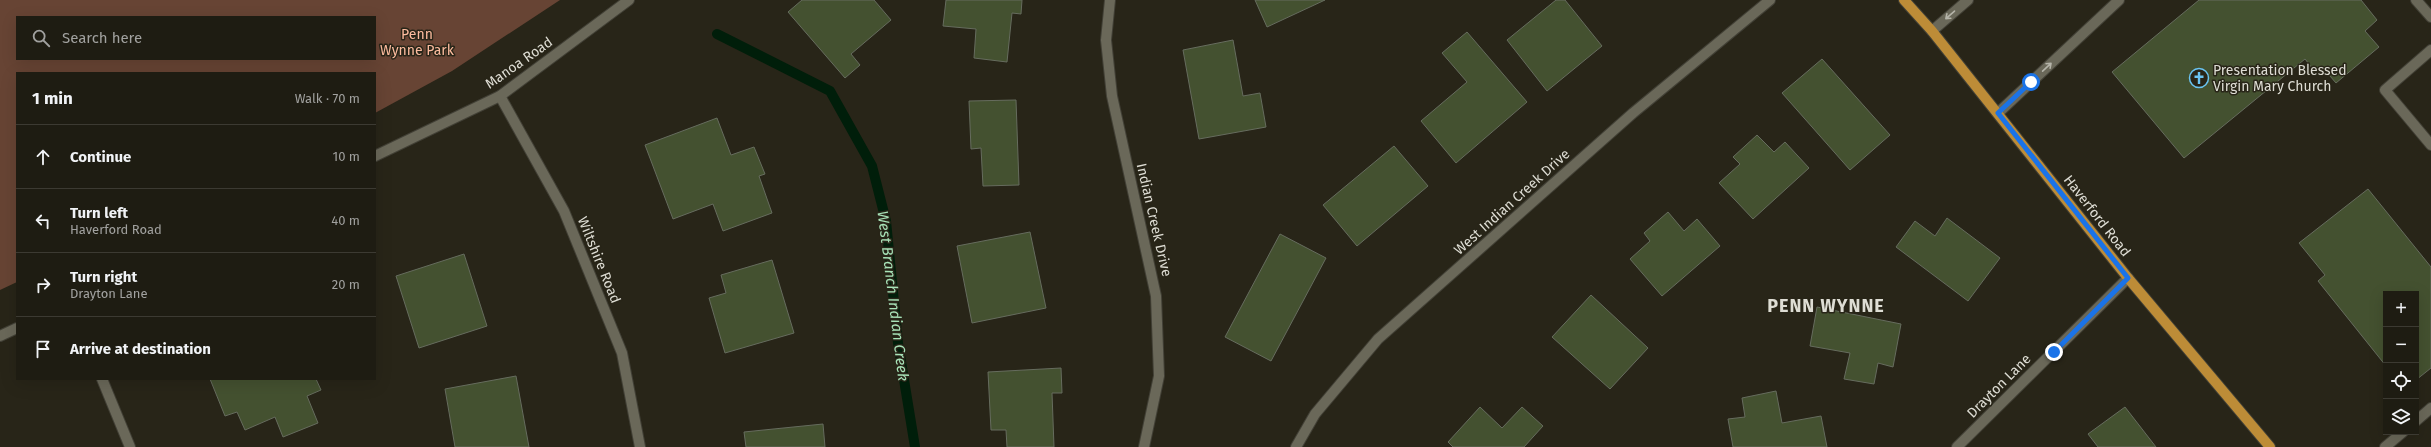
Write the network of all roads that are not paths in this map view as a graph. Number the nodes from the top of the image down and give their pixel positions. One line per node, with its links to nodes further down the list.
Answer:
1 (629, 0): 11 (street, Manoa Road)
2 (1110, 0): 24 (street, Indian Creek Drive)
3 (1770, 0): 25 (street, West Indian Creek Drive)
4 (1904, 0): 9 (main road, Haverford Road)
5 (1968, 0): 9 (street, one-way to 9)
6 (2119, 0): 12 (street, one-way to 6)
7 (2416, 0): 8 (street)
8 (2431, 17)
9 (1932, 31): 12 (main road, Haverford Road)
10 (2431, 50): 13 (street)
11 (500, 96): 14 (street, Manoa Road); 23 (street, Wiltshire Road)
12 (1998, 113): 15 (main road, Haverford Road)
13 (2431, 145)
14 (376, 156)
15 (2128, 278): 26 (street, Drayton Lane); 27 (main road, Haverford Road)
16 (16, 328): 17 (street)
17 (0, 336)
18 (102, 380): 22 (street)
19 (2431, 408): 20 (street)
20 (2419, 418)
21 (2399, 435): 28 (street)
22 (130, 447)
23 (640, 447)
24 (1144, 447)
25 (1296, 447)
26 (1957, 447)
27 (2270, 447)
28 (2385, 447)

